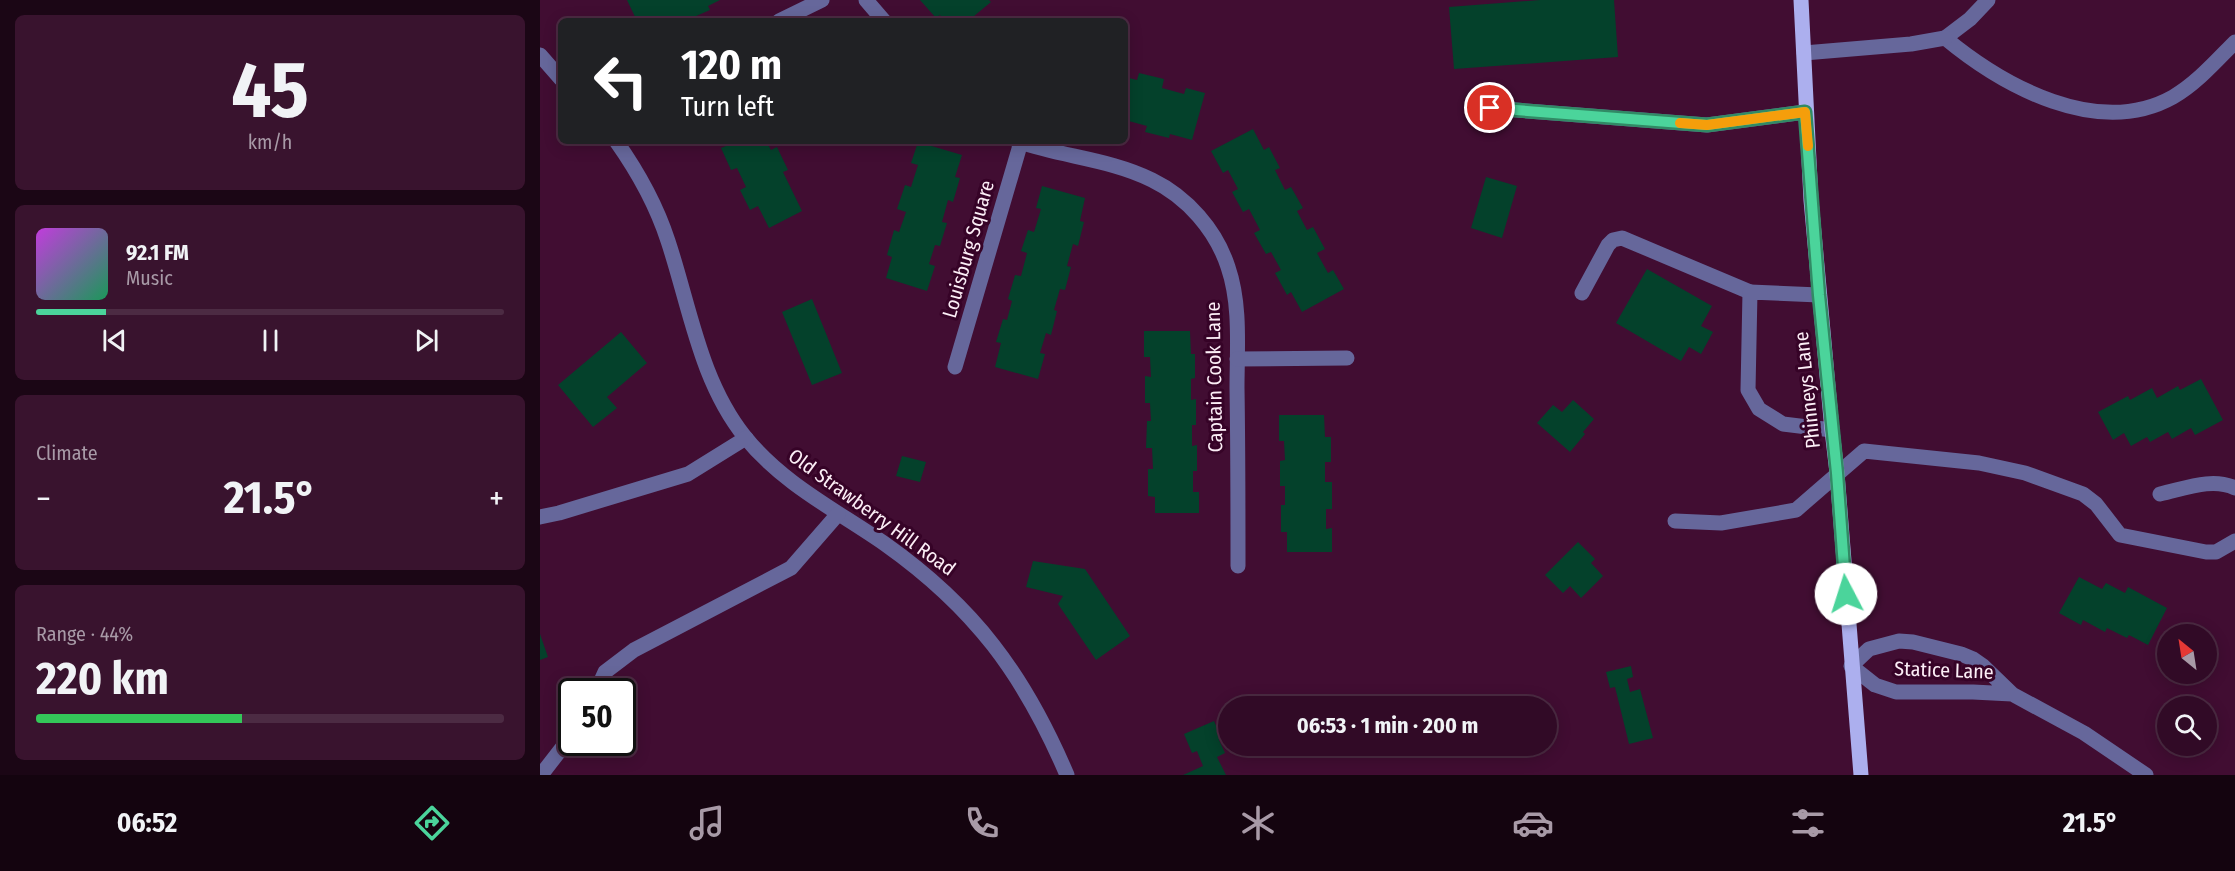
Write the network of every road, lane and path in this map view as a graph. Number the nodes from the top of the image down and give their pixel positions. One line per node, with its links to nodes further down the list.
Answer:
1 (822, 0): 5 (street)
2 (866, 0): 6 (street)
3 (1801, 0): 9 (main road, Phinneys Lane)
4 (1988, 0): 7 (street)
5 (785, 18)
6 (882, 18)
7 (1945, 38): 8 (street); 9 (street)
8 (2235, 42)
9 (1804, 52): 13 (main road, Phinneys Lane)
10 (540, 55): 11 (street)
11 (558, 76)
12 (1490, 108): 13 (street)
13 (1805, 112): 19 (main road, Phinneys Lane)
14 (618, 144): 24 (street, Old Strawberry Hill Road)
15 (1018, 144): 22 (street, Louisburg Square)
16 (1027, 144): 21 (street, Captain Cook Lane)
17 (1750, 292): 18 (street); 19 (street); 23 (street)
18 (1582, 293)
19 (1819, 295): 23 (main road, Phinneys Lane)
20 (1347, 358): 21 (street)
21 (1237, 359): 32 (street, Captain Cook Lane)
22 (955, 367)
23 (1832, 430): 25 (main road, Phinneys Lane)
24 (746, 438): 28 (street, Old Strawberry Hill Road); 29 (street)
25 (1837, 473): 30 (street); 31 (street); 33 (main road, Phinneys Lane)
26 (2235, 488): 27 (street)
27 (2160, 494)
28 (838, 514): 34 (street); 38 (street, Old Strawberry Hill Road)
29 (540, 516)
30 (1675, 521)
31 (2235, 542)
32 (1238, 566)
33 (1851, 666): 35 (street, Statice Lane); 35 (street, Statice Lane); 39 (main road, Phinneys Lane)
34 (603, 678)
35 (2012, 694): 40 (street, Statice Lane)
36 (558, 754): 37 (street)
37 (542, 775)
38 (1066, 775)
39 (1861, 775)
40 (2146, 775)

